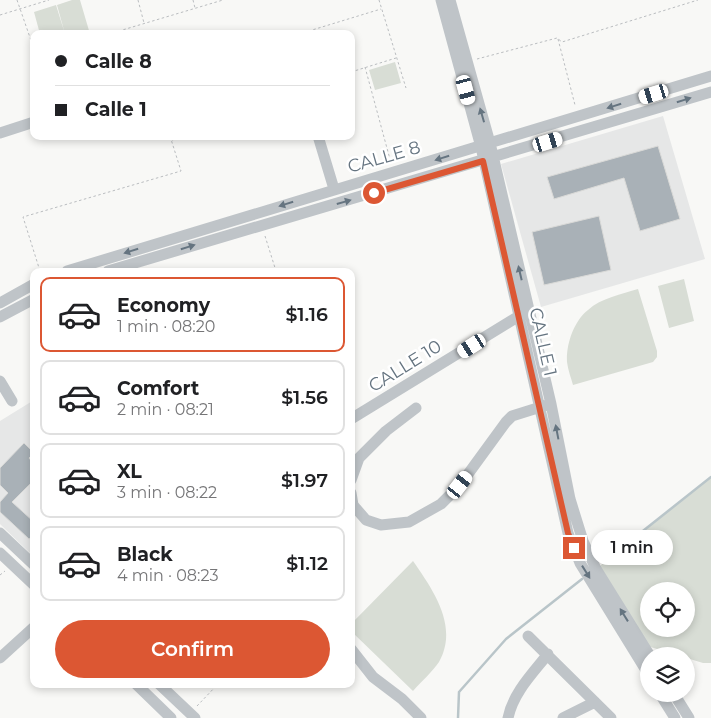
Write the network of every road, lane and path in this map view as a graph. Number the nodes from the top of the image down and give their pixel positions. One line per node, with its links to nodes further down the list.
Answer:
1 (17, 0): 11 (path)
2 (49, 0): 11 (path)
3 (138, 0): 14 (path)
4 (193, 0): 10 (path)
5 (223, 0): 10 (path)
6 (379, 0): 12 (path)
7 (441, 0): 31 (street, CALLE 1)
8 (450, 0): 20 (street, CALLE 1)
9 (698, 0): 18 (path)
10 (195, 8): 14 (path)
11 (20, 9): 13 (path); 17 (path)
12 (381, 9): 16 (path); 19 (path)
13 (0, 14)
14 (144, 24): 15 (path)
15 (123, 30)
16 (311, 30)
17 (30, 38)
18 (558, 38): 20 (path); 26 (path)
19 (397, 58): 21 (path); 24 (path)
20 (467, 62): 31 (street, CALLE 1, one-way to 20)
21 (365, 68): 22 (path); 33 (path)
22 (355, 71)
23 (711, 76): 26 (street, CALLE 8, one-way to 26)
24 (406, 88)
25 (711, 92): 32 (street, CALLE 8, one-way to 25)
26 (579, 117): 31 (street, CALLE 8)
27 (30, 123): 28 (street)
28 (0, 132)
29 (319, 140): 34 (street)
30 (172, 141): 36 (path)
31 (486, 145): 32 (street, CALLE 1); 33 (street, CALLE 8, one-way to 33)
32 (488, 160): 35 (street, CALLE 8, one-way to 32); 43 (street, CALLE 1)
33 (394, 173): 34 (street, CALLE 8)
34 (334, 189): 37 (street, CALLE 8, one-way to 37)
35 (262, 226): 38 (street, CALLE 8, one-way to 35); 39 (path)
36 (39, 268)
37 (77, 268)
38 (118, 268)
39 (275, 268)
40 (30, 286): 42 (street)
41 (30, 301): 44 (street)
42 (0, 303)
43 (524, 314): 47 (street, CALLE 1); 49 (street, CALLE 10)
44 (0, 317)
45 (0, 381): 46 (street)
46 (12, 401)
47 (546, 405): 51 (street); 58 (street, CALLE 1, one-way to 47); 62 (street, CALLE 1, one-way to 62)
48 (416, 408): 50 (street)
49 (355, 417)
50 (355, 469)
51 (355, 507)
52 (0, 533): 54 (street)
53 (0, 553): 55 (street)
54 (30, 560)
55 (30, 581)
56 (30, 630): 61 (street)
57 (528, 636): 60 (street)
58 (644, 647)
59 (355, 654): 73 (street)
60 (548, 654): 66 (street); 74 (street)
61 (0, 658)
62 (640, 660)
63 (140, 688): 72 (street)
64 (163, 688): 70 (street)
65 (215, 688): 70 (path)
66 (595, 702): 75 (street); 76 (street)
67 (664, 702): 71 (street)
68 (679, 702): 69 (street)
69 (686, 713): 71 (street)
70 (192, 716)
71 (671, 717)
72 (171, 718)
73 (421, 718)
74 (508, 718)
75 (563, 718)
76 (611, 718)

